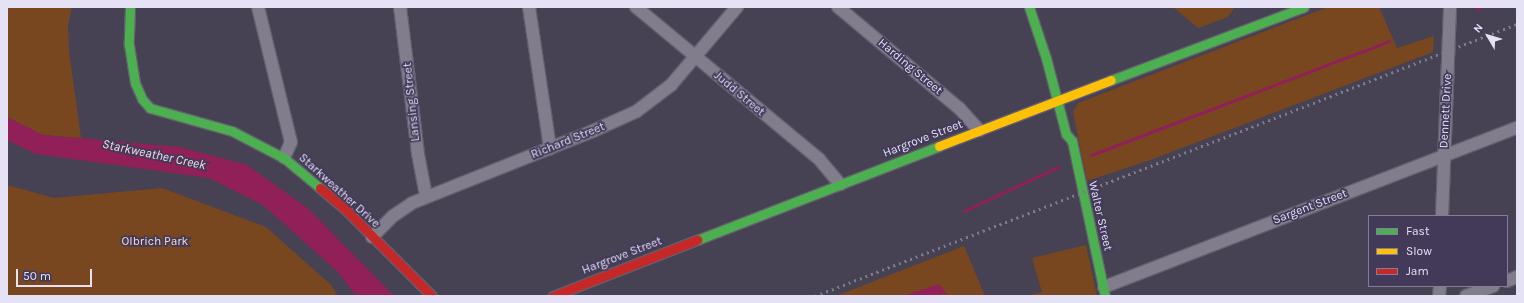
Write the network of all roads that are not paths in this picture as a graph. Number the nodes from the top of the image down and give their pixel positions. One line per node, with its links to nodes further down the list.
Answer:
1 (130, 7): 21 (street, Starkweather Drive)
2 (258, 7): 21 (street)
3 (400, 7): 23 (street, Lansing Street)
4 (529, 7): 19 (street)
5 (636, 7): 12 (street, Judd Street)
6 (737, 7): 12 (street, Richard Street)
7 (838, 7): 17 (street, Harding Street)
8 (1029, 7): 13 (street, Walter Street)
9 (1304, 7): 11 (street, Hargrove Street)
10 (1450, 7): 20 (street, Dennett Drive)
11 (1275, 13): 14 (street, Hargrove Street)
12 (695, 57): 19 (street, Richard Street); 22 (street, Judd Street)
13 (1046, 58): 14 (street, Walter Street); 15 (street, Walter Street)
14 (1066, 98): 15 (street, Hargrove Street); 18 (street, Walter Street)
15 (1057, 101): 17 (street, Hargrove Street); 18 (street, Walter Street)
16 (1517, 128): 20 (street, Sargent Street)
17 (978, 130): 22 (street, Hargrove Street)
18 (1072, 141): 27 (street, Walter Street)
19 (550, 148): 23 (street, Richard Street)
20 (1444, 156): 24 (street, Dennett Drive); 27 (street, Sargent Street)
21 (284, 158): 25 (street, Starkweather Drive)
22 (840, 184): 29 (street, Hargrove Street)
23 (426, 196): 25 (street, Richard Street)
24 (1442, 215)
25 (372, 237): 28 (street, Starkweather Drive)
26 (1490, 287): 30 (street)
27 (1104, 291)
28 (432, 296)
29 (553, 296)
30 (1466, 296)

